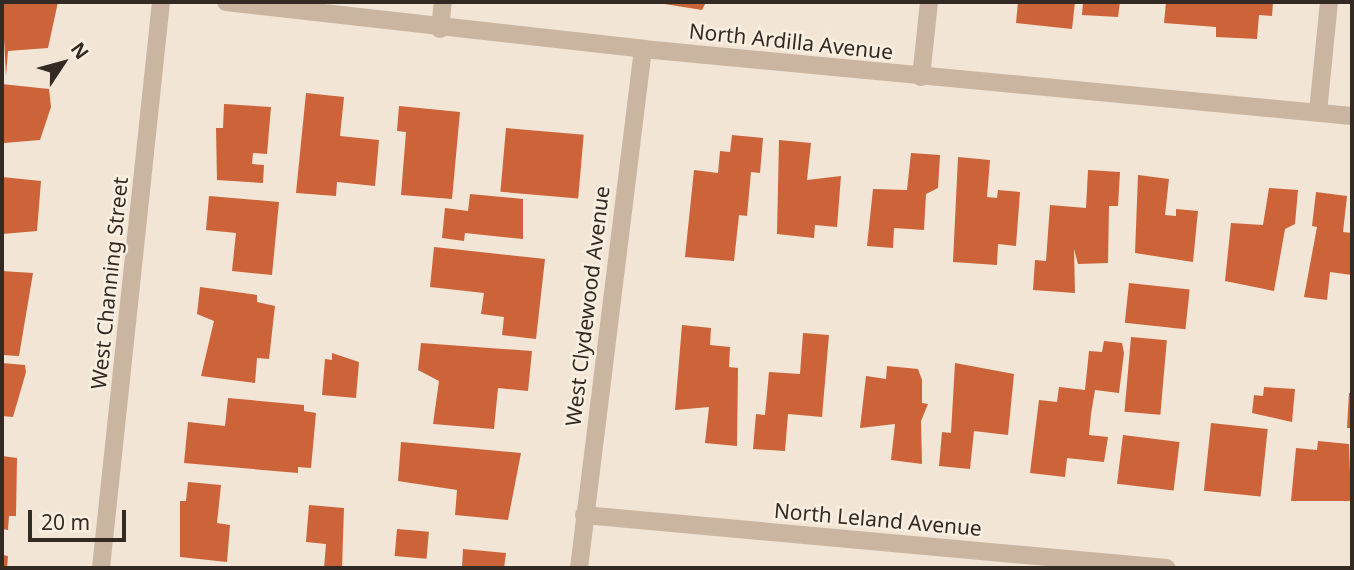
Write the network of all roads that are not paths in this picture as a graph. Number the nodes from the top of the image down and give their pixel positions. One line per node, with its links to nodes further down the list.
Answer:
1 (161, 2): 12 (street, West Channing Street)
2 (226, 2): 6 (street, North Ardilla Avenue)
3 (443, 2): 6 (street)
4 (929, 2): 8 (street)
5 (1329, 2): 9 (street)
6 (440, 29): 7 (street, North Ardilla Avenue)
7 (643, 49): 8 (street, North Ardilla Avenue); 11 (street, West Clydewood Avenue)
8 (921, 77): 9 (street, North Ardilla Avenue)
9 (1318, 112): 10 (street, North Ardilla Avenue)
10 (1352, 116)
11 (584, 515): 13 (street, West Clydewood Avenue); 14 (street, North Leland Avenue)
12 (102, 568)
13 (579, 568)
14 (1167, 568)

